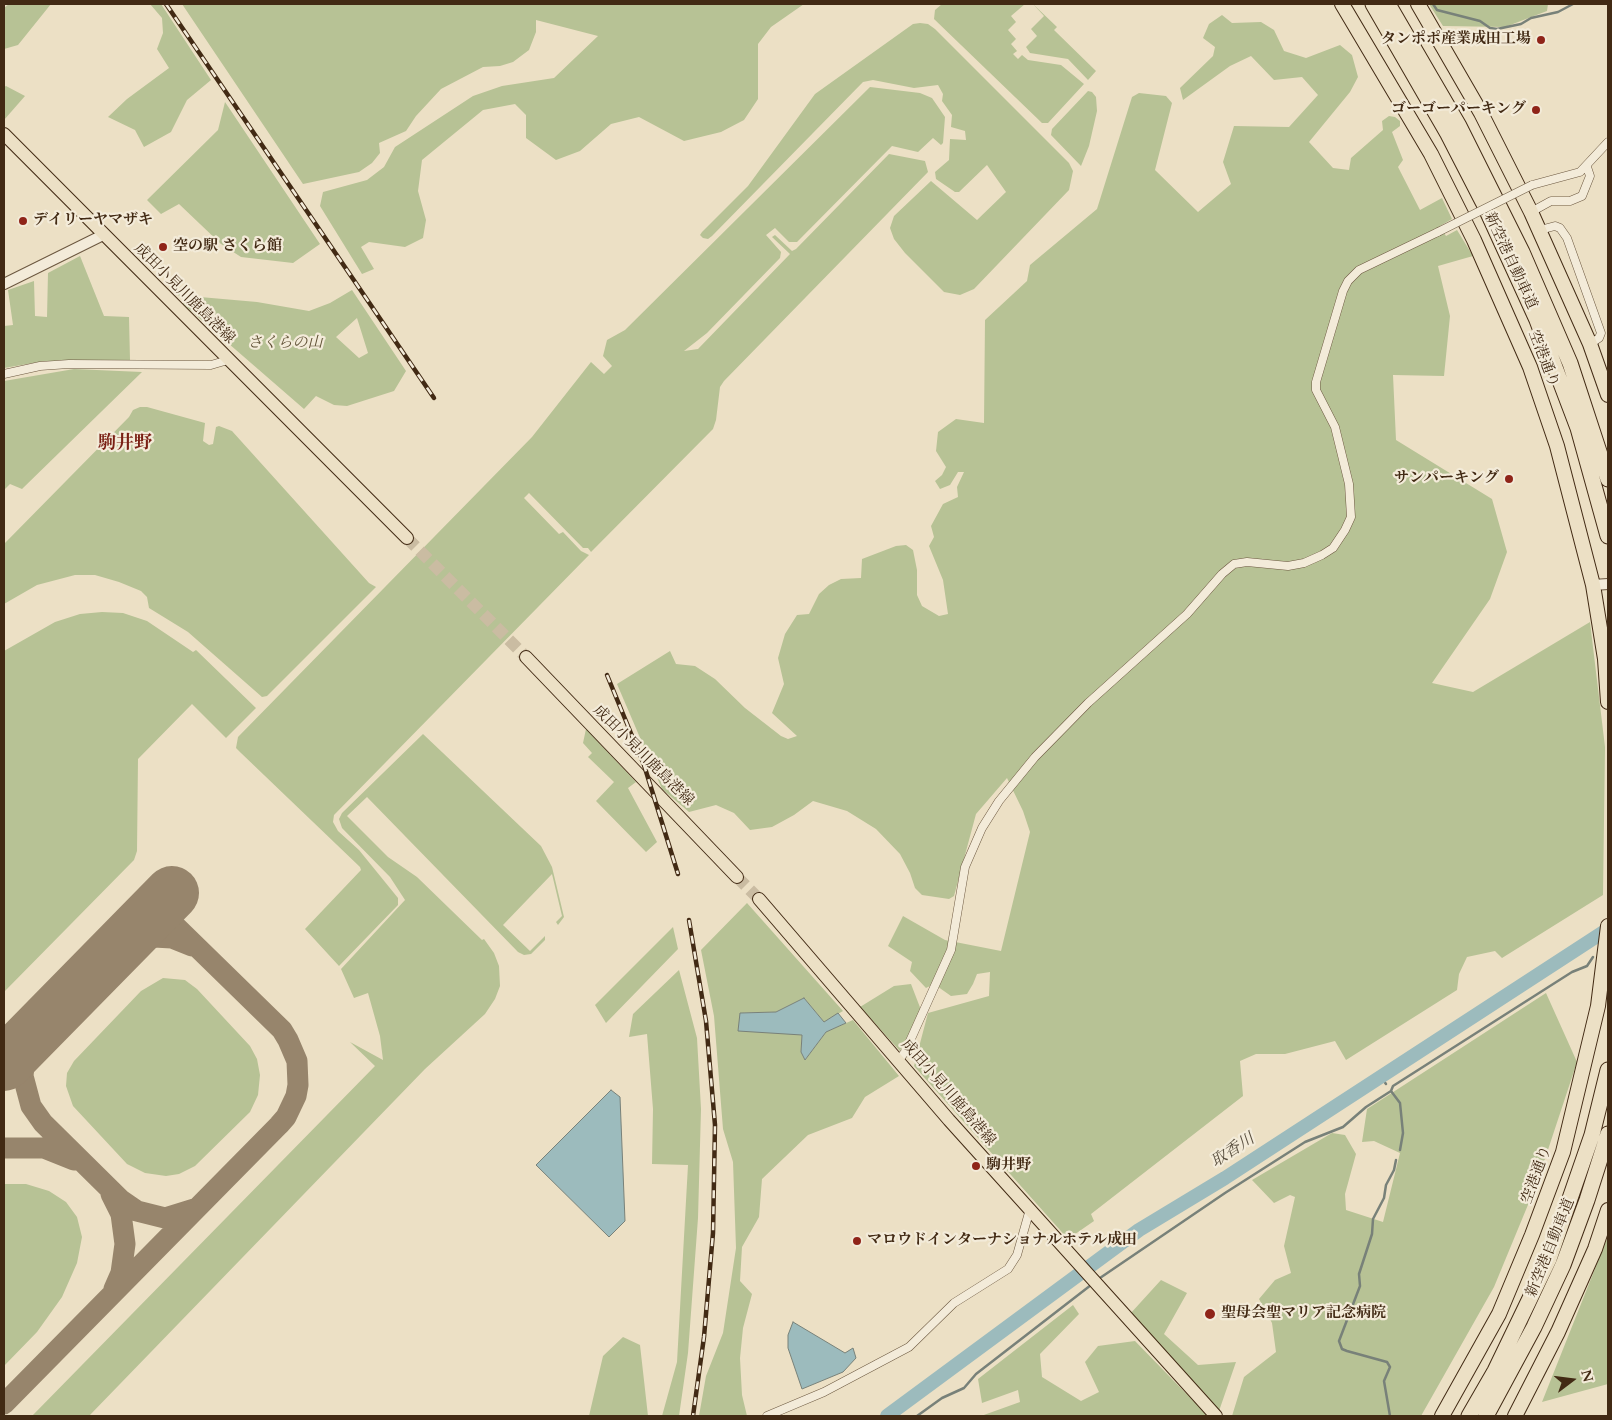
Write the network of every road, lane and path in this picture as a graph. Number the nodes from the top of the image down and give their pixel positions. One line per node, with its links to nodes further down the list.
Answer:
1 (1342, 4): 22 (highway, 空港通り)
2 (1373, 4): 19 (highway, 新空港自動車道)
3 (1388, 4): 18 (highway, 新空港自動車道)
4 (1418, 4): 8 (highway)
5 (4, 134): 10 (main road, 成田小見川鹿島港線)
6 (1608, 142): 7 (street)
7 (1587, 167): 8 (street); 28 (street, bridge)
8 (1531, 212): 9 (highway)
9 (1540, 230): 12 (street); 13 (highway)
10 (102, 235): 11 (street); 15 (main road, 成田小見川鹿島港線)
11 (4, 284)
12 (1586, 288): 13 (street); 14 (street)
13 (1568, 295): 14 (highway)
14 (1590, 344): 17 (highway)
15 (228, 360): 16 (street); 20 (main road, 成田小見川鹿島港線)
16 (4, 374)
17 (1608, 395)
18 (1608, 479)
19 (1608, 536)
20 (407, 538)
21 (1608, 584): 22 (street)
22 (1593, 585): 24 (highway, 空港通り)
23 (526, 657): 25 (main road, 成田小見川鹿島港線)
24 (1608, 702)
25 (738, 877)
26 (759, 900): 28 (main road, 成田小見川鹿島港線)
27 (1608, 926): 35 (highway, 空港通り)
28 (898, 1061): 31 (main road, 成田小見川鹿島港線)
29 (1608, 1070): 36 (highway, 新空港自動車道)
30 (1608, 1134): 37 (highway, 新空港自動車道)
31 (1030, 1209): 33 (street); 34 (main road, 成田小見川鹿島港線)
32 (1608, 1210): 38 (highway)
33 (767, 1416)
34 (1216, 1416)
35 (1442, 1416)
36 (1469, 1416)
37 (1486, 1416)
38 (1515, 1416)

